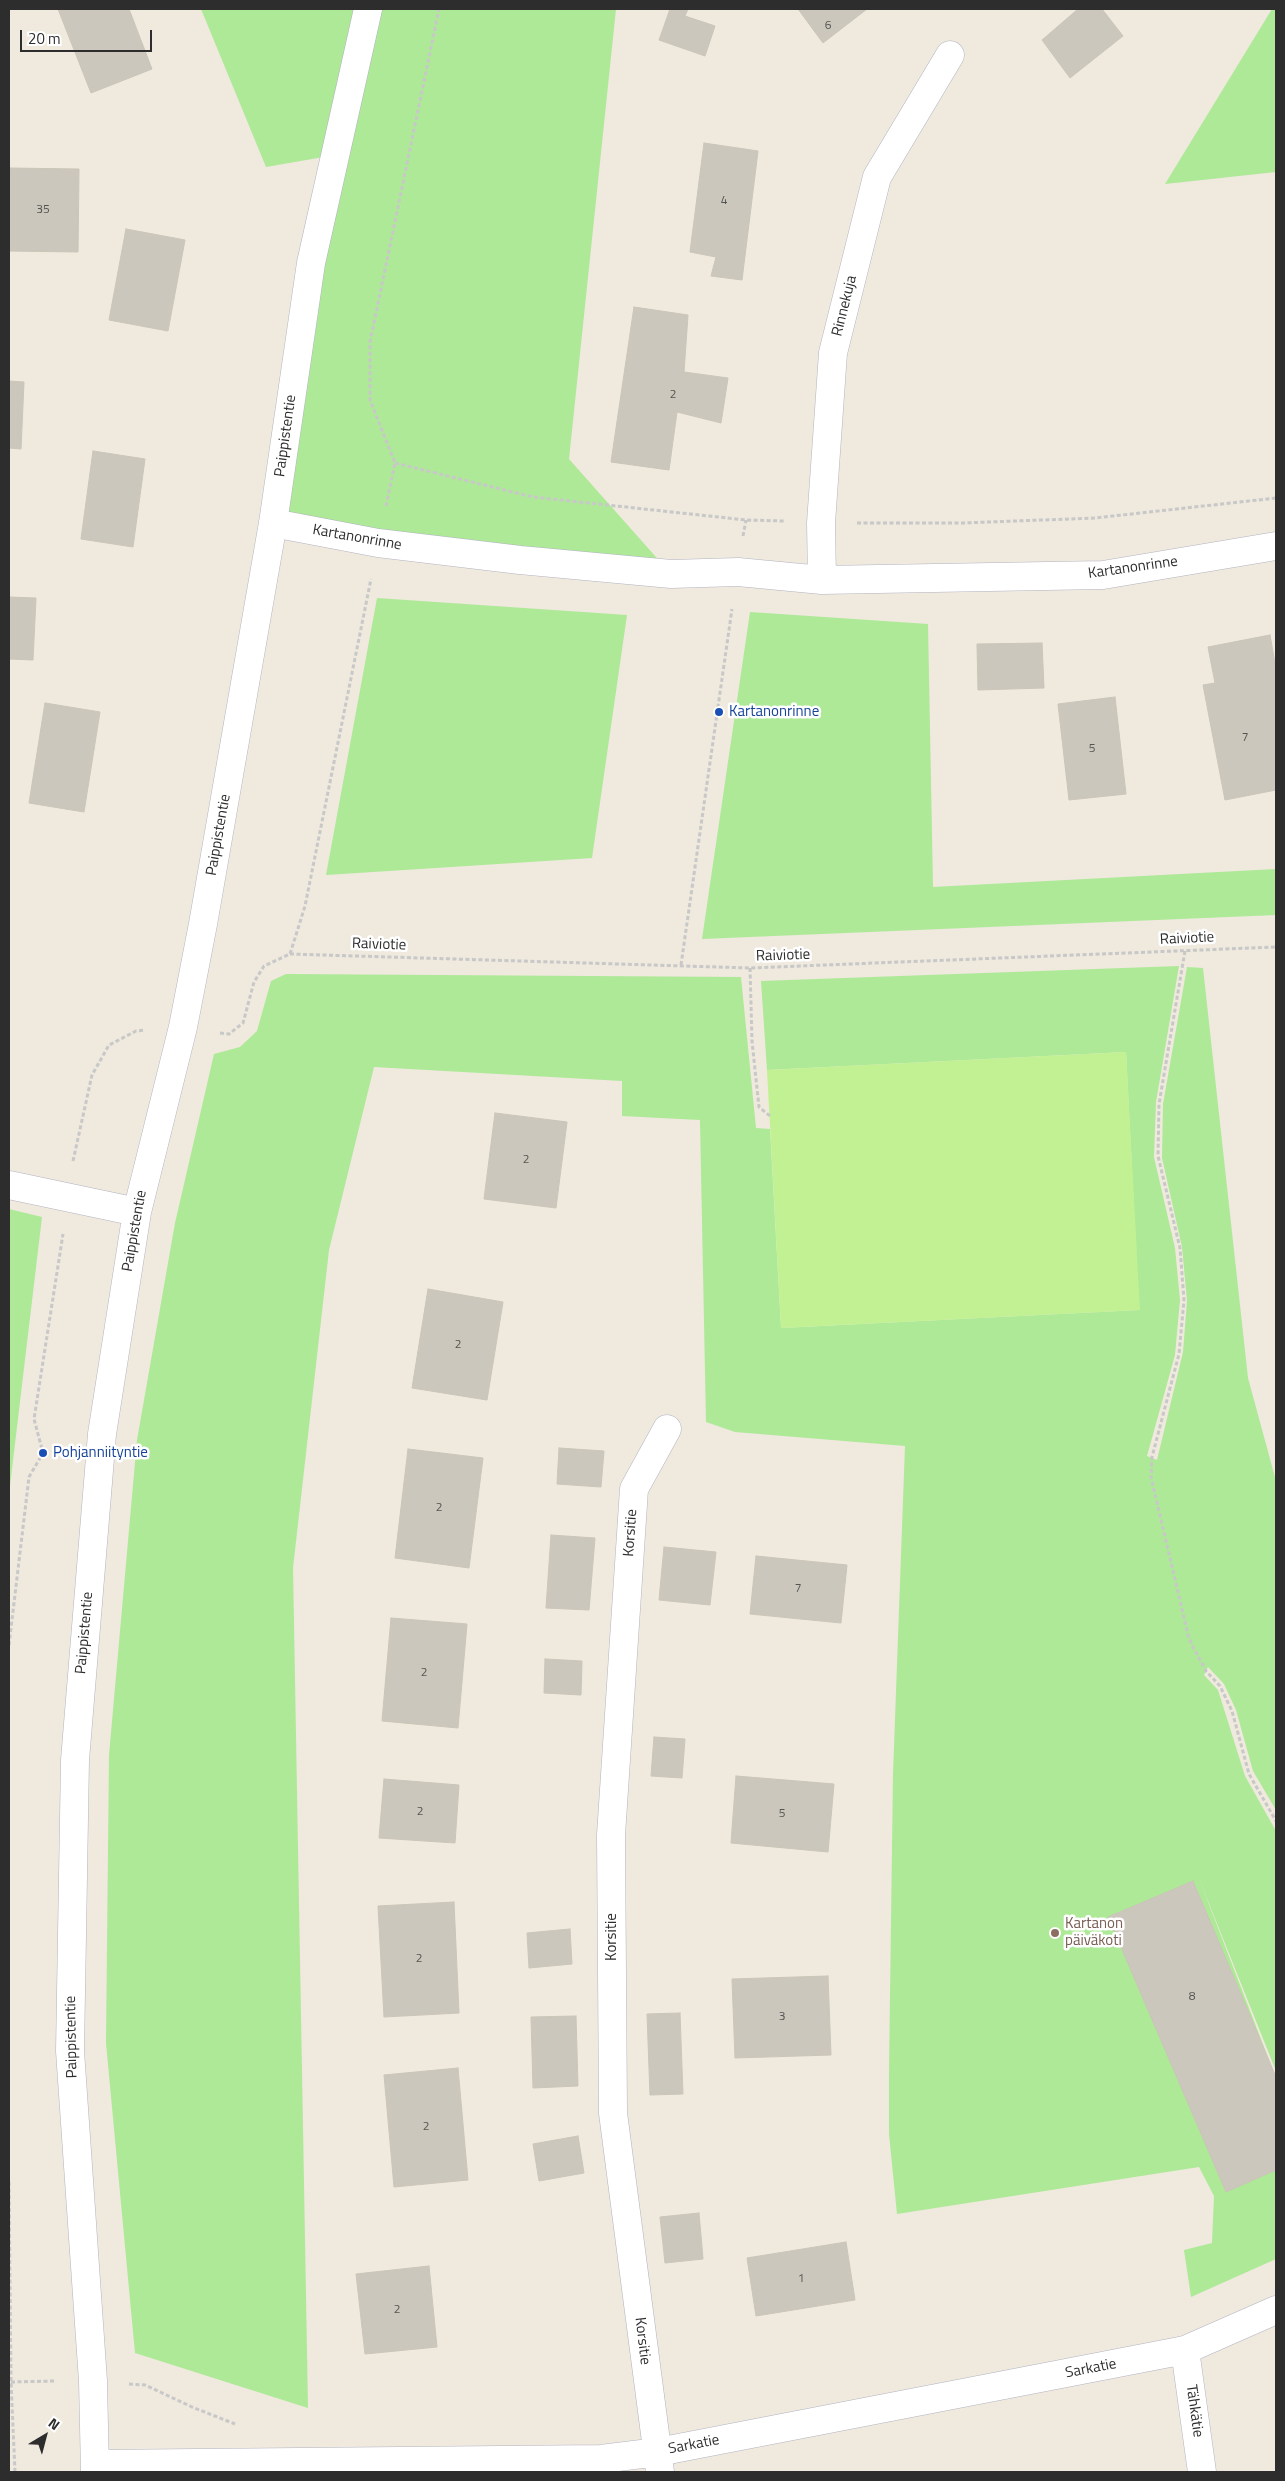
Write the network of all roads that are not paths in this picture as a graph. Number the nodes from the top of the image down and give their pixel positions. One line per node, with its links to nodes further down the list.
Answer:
1 (368, 9): 3 (street, Paippistentie)
2 (950, 55): 5 (street, Rinnekuja)
3 (273, 523): 5 (street, Kartanonrinne); 7 (street, Paippistentie)
4 (1276, 546): 5 (street, Kartanonrinne)
5 (822, 580)
6 (9, 1186): 7 (street)
7 (136, 1212): 12 (street, Paippistentie)
8 (666, 1429): 11 (street, Korsitie)
9 (1276, 2310): 10 (street, Sarkatie)
10 (1185, 2350): 11 (street, Sarkatie); 13 (street, Tähkätie)
11 (659, 2462): 12 (street, Sarkatie)
12 (95, 2468)
13 (1202, 2472)

